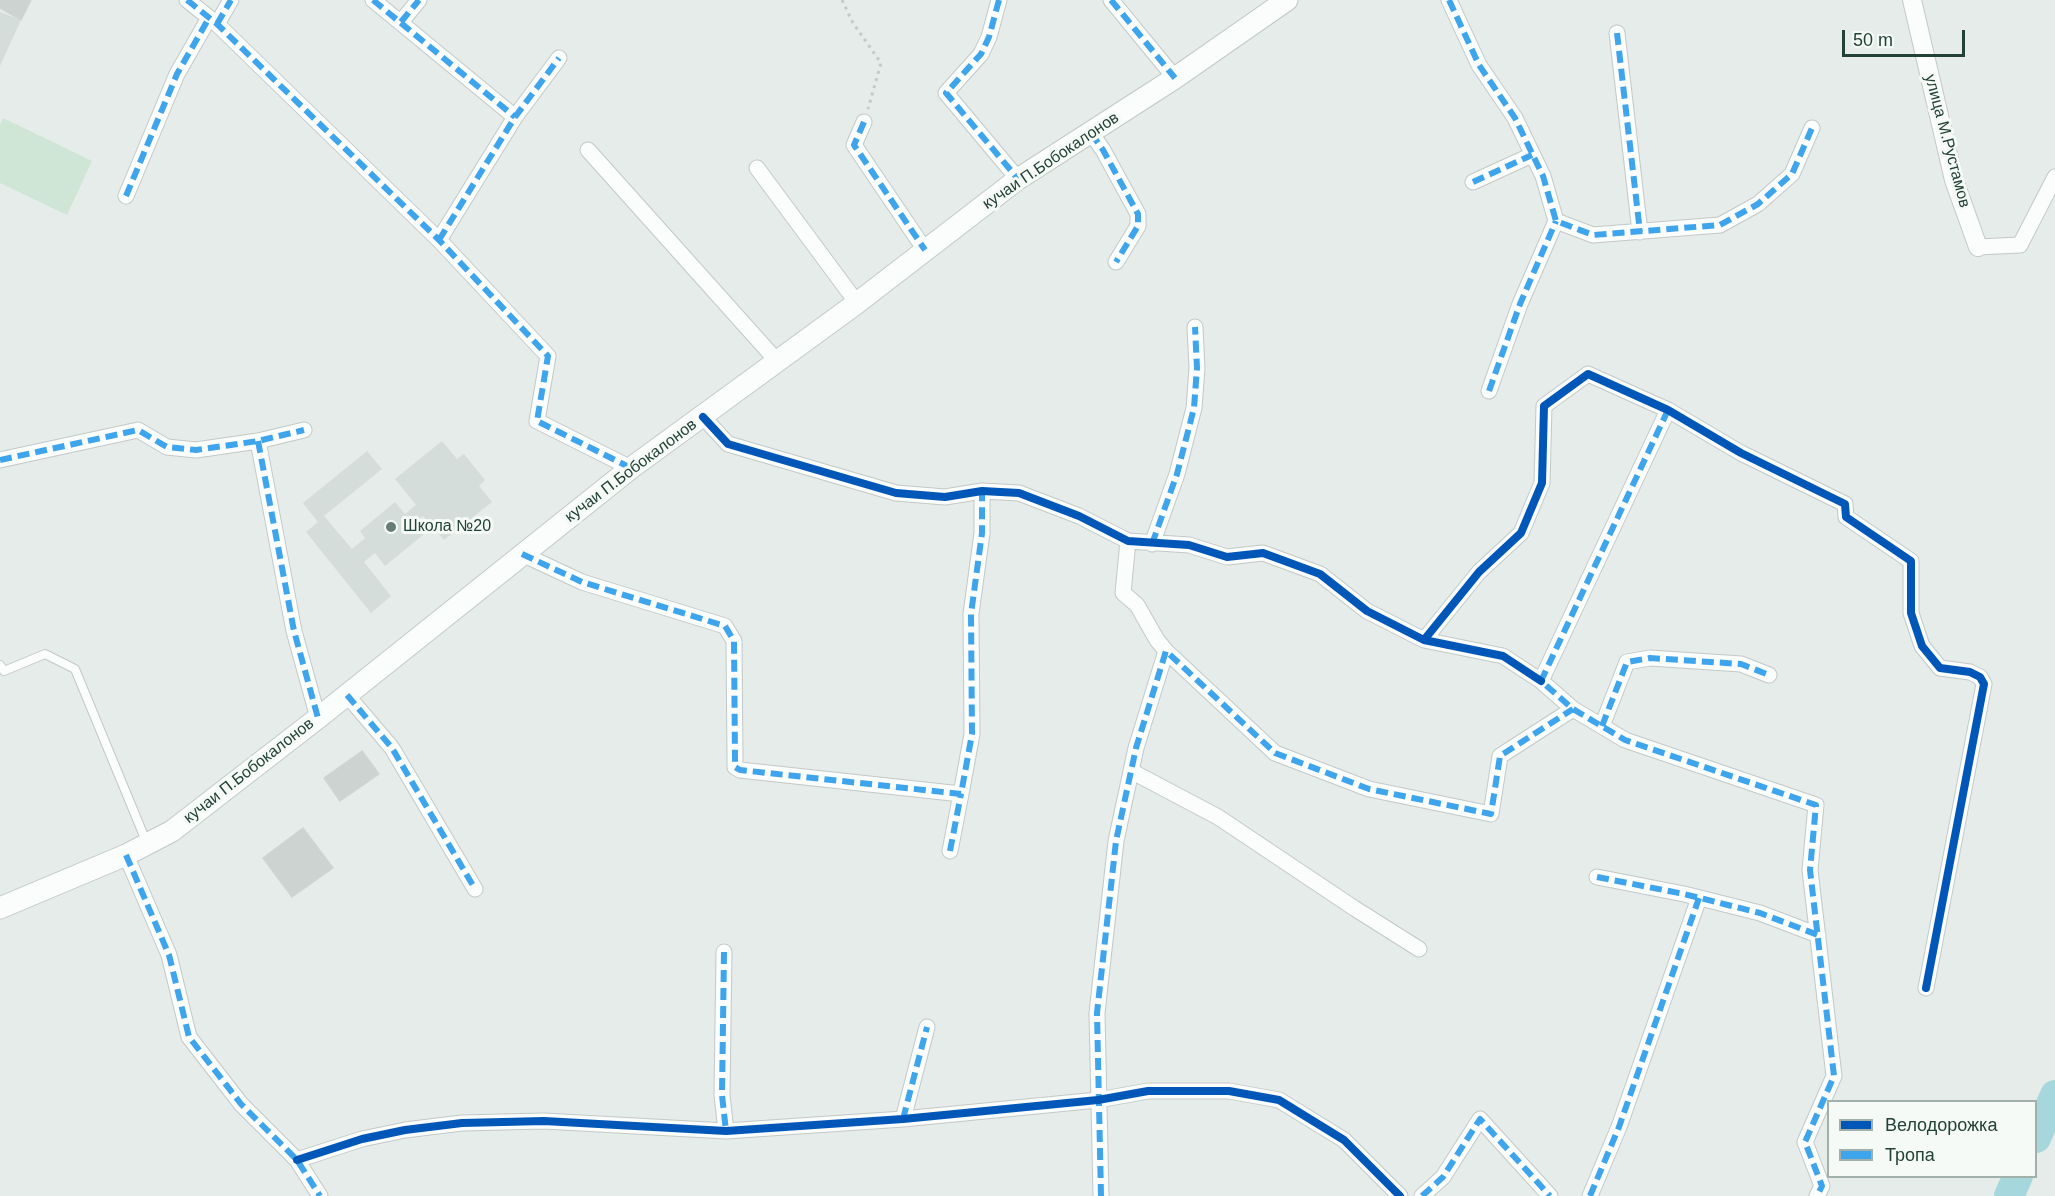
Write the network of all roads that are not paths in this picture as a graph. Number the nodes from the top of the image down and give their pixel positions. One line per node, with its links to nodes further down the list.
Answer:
1 (187, 0): 10 (street)
2 (231, 0): 10 (street)
3 (373, 0): 11 (street)
4 (420, 0): 11 (street)
5 (999, 0): 23 (street)
6 (1287, 0): 14 (main road, кучаи П.Бобокалонов)
7 (1449, 0): 20 (street)
8 (1912, 0): 29 (street, улица М.Рустамов)
9 (1116, 1): 14 (street)
10 (213, 21): 25 (street); 28 (street)
11 (401, 22): 15 (street)
12 (1617, 33): 27 (street)
13 (559, 58): 15 (street)
14 (1176, 78): 18 (main road, кучаи П.Бобокалонов)
15 (515, 117): 28 (street)
16 (864, 122): 30 (street)
17 (1812, 128): 27 (street)
18 (1091, 133): 23 (main road, кучаи П.Бобокалонов); 31 (street)
19 (588, 150): 34 (street)
20 (1532, 155): 24 (street); 26 (street)
21 (757, 168): 32 (street)
22 (2055, 177): 29 (street)
23 (1018, 179): 30 (main road, кучаи П.Бобокалонов)
24 (1473, 182)
25 (126, 196)
26 (1556, 221): 27 (street); 35 (street)
27 (1640, 232)
28 (439, 240): 41 (street)
29 (1978, 246)
30 (925, 250): 32 (main road, кучаи П.Бобокалонов)
31 (1116, 262)
32 (857, 303): 34 (main road, кучаи П.Бобокалонов)
33 (1195, 327): 44 (street)
34 (777, 361): 37 (main road, кучаи П.Бобокалонов)
35 (1489, 391)
36 (1668, 410): 46 (street); 50 (street); 67 (street)
37 (703, 417): 41 (main road, кучаи П.Бобокалонов); 42 (street)
38 (304, 430): 39 (street)
39 (258, 441): 40 (street); 53 (street)
40 (0, 460)
41 (631, 468): 45 (main road, кучаи П.Бобокалонов)
42 (982, 491): 43 (street); 56 (street)
43 (1128, 541): 44 (street); 47 (street)
44 (1152, 544): 46 (street)
45 (522, 554): 51 (main road, кучаи П.Бобокалонов); 56 (street)
46 (1424, 640): 50 (street)
47 (1166, 651): 52 (street); 55 (street)
48 (0, 665): 57 (lane)
49 (1769, 675): 54 (street)
50 (1541, 681): 52 (street)
51 (347, 695): 53 (main road, кучаи П.Бобокалонов); 61 (street)
52 (1573, 709): 54 (street)
53 (318, 718): 57 (main road, кучаи П.Бобокалонов)
54 (1602, 726): 64 (street)
55 (1131, 771): 65 (street); 69 (street)
56 (961, 794): 58 (street)
57 (147, 845): 59 (main road, кучаи П.Бобокалонов)
58 (950, 851)
59 (126, 855): 63 (main road, кучаи П.Бобокалонов); 72 (street)
60 (1597, 877): 62 (street)
61 (475, 890)
62 (1699, 898): 64 (street); 78 (street)
63 (0, 908)
64 (1818, 935): 79 (street)
65 (1419, 949)
66 (724, 952): 71 (street)
67 (1926, 988)
68 (927, 1027): 70 (street)
69 (1098, 1100): 70 (street); 74 (street); 75 (street)
70 (903, 1119): 71 (street)
71 (726, 1131): 72 (street)
72 (297, 1160): 73 (street)
73 (320, 1196)
74 (1101, 1196)
75 (1400, 1196)
76 (1422, 1196): 77 (street)
77 (1551, 1196)
78 (1590, 1196)
79 (1817, 1196)

